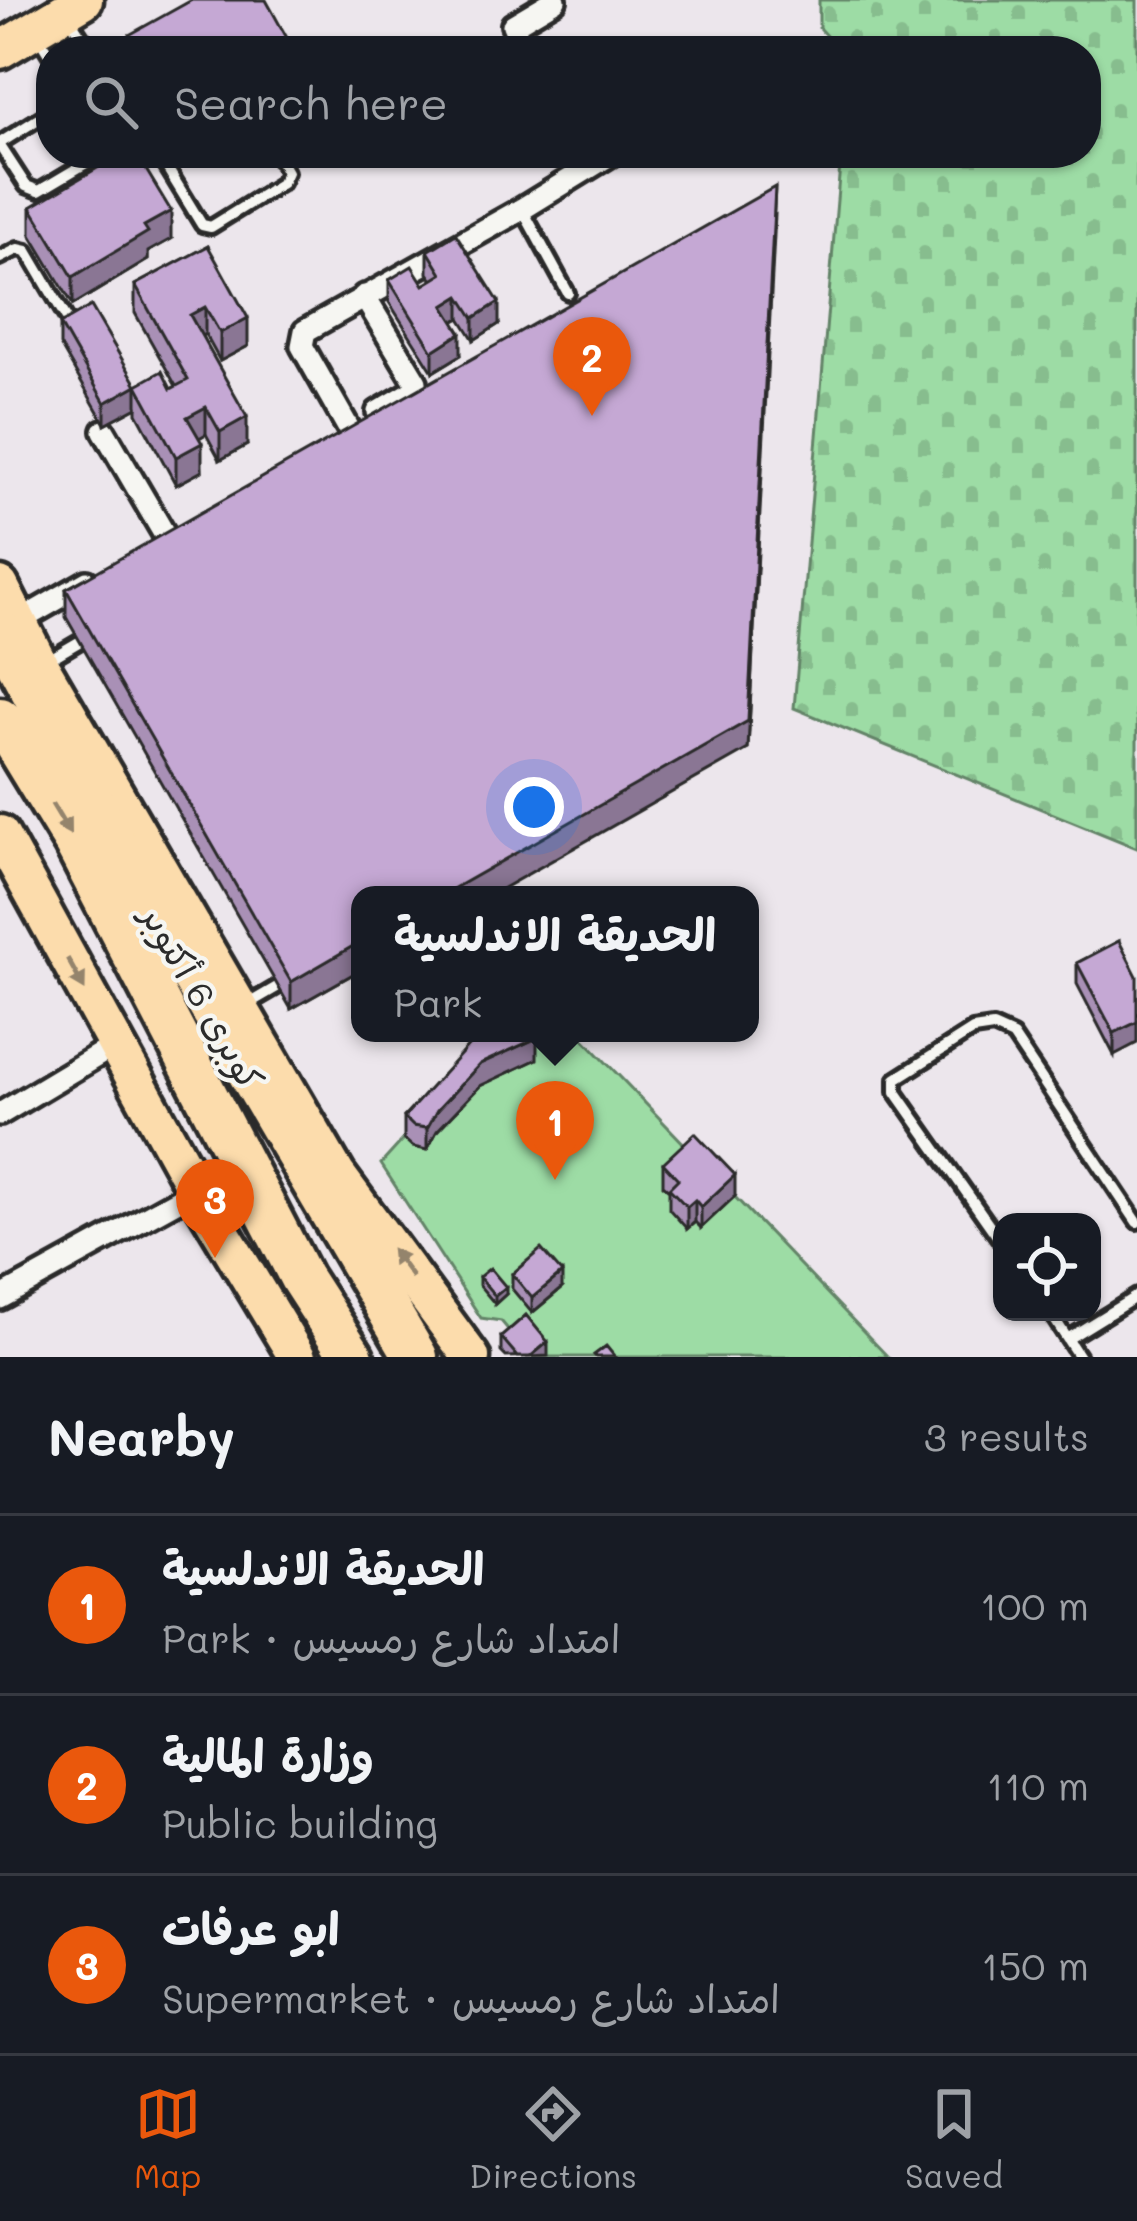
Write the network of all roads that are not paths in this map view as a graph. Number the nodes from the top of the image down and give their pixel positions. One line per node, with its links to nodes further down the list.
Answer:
1 (555, 0): 3 (street)
2 (58, 25): 4 (main road)
3 (517, 36)
4 (0, 50)
5 (36, 121): 6 (lane)
6 (0, 144): 7 (lane)
7 (78, 168)
8 (167, 168): 9 (lane)
9 (285, 168)
10 (575, 168): 11 (street)
11 (522, 209): 13 (lane); 14 (street)
12 (0, 258): 15 (lane)
13 (568, 292)
14 (364, 296): 16 (street); 16 (street)
15 (70, 324)
16 (349, 429): 18 (street)
17 (104, 430): 19 (street)
18 (329, 441)
19 (187, 525)
20 (111, 568): 22 (street)
21 (0, 586): 22 (main road)
22 (10, 626): 24 (main road); 42 (highway, كوبرى 6 أكتوبر)
23 (100, 629): 24 (lane)
24 (40, 664): 28 (main road)
25 (0, 719): 34 (highway, كوبرى 6 أكتوبر, one-way to 34)
26 (4, 851): 29 (main road, one-way to 29)
27 (298, 975): 28 (lane)
28 (239, 1009): 43 (main road, one-way to 28)
29 (115, 1045): 30 (street); 31 (main road)
30 (0, 1114)
31 (196, 1190): 36 (street); 39 (main road)
32 (1137, 1222): 33 (lane)
33 (993, 1230)
34 (301, 1278): 40 (highway); 41 (highway, كوبرى 6 أكتوبر)
35 (1137, 1296): 38 (lane)
36 (0, 1298)
37 (1057, 1321): 38 (lane)
38 (1069, 1338): 44 (lane)
39 (297, 1357)
40 (317, 1357)
41 (352, 1357)
42 (416, 1357)
43 (471, 1357)
44 (1079, 1357)

